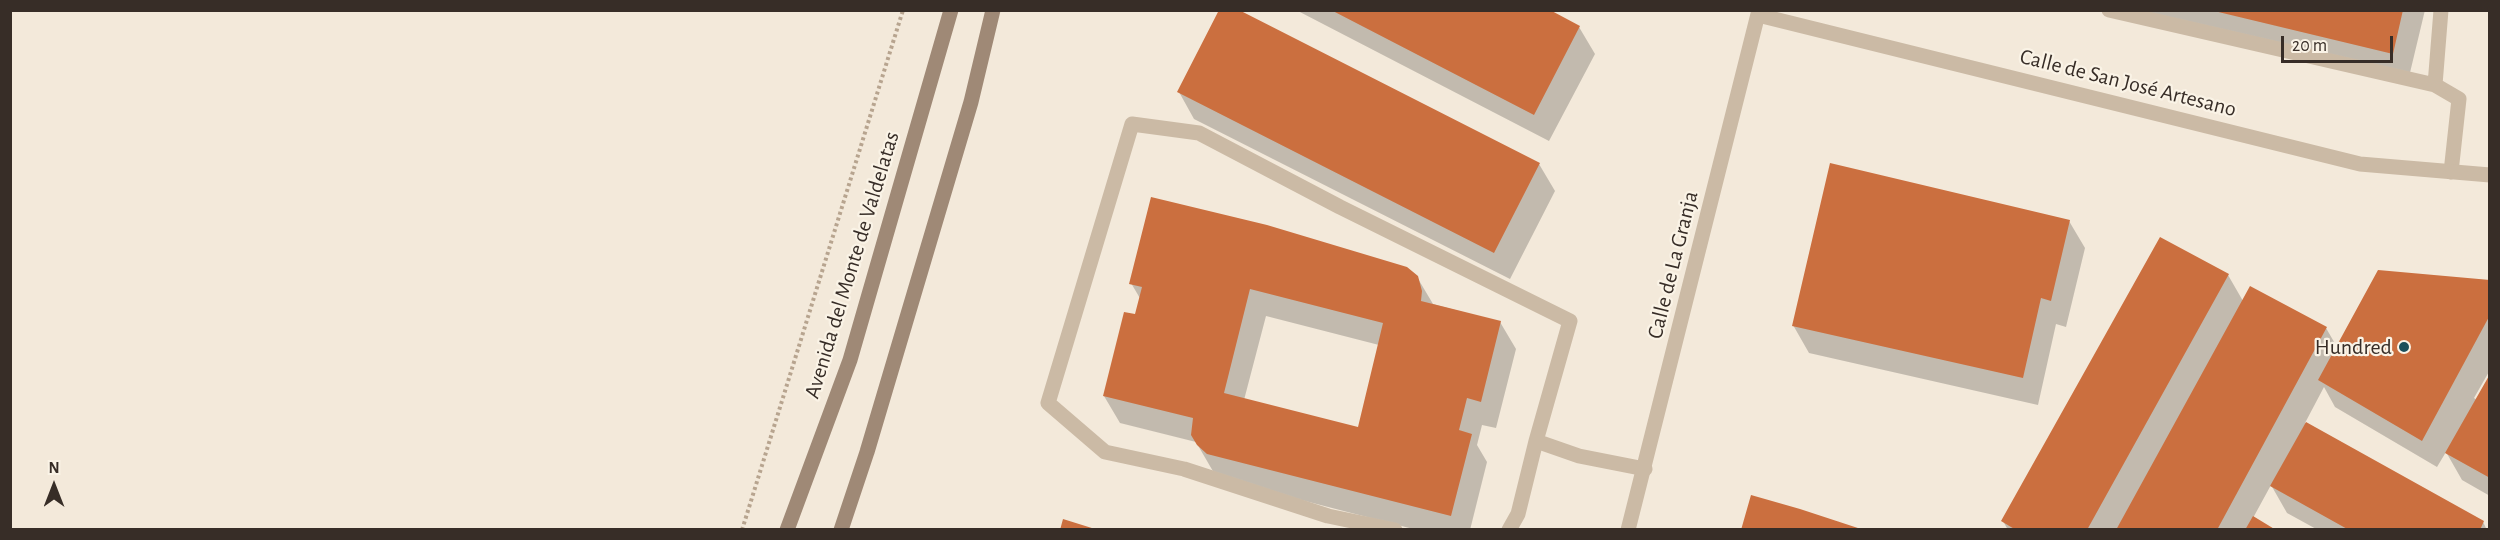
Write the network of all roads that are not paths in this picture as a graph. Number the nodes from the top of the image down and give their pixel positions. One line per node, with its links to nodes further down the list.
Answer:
1 (951, 10): 11 (street, Avenida del Monte de Valdelatas)
2 (993, 10): 12 (street)
3 (2109, 10): 6 (street)
4 (2441, 10): 6 (street)
5 (1759, 13): 7 (street, Calle de San José Artesano); 10 (street, Calle de La Granja)
6 (2435, 85): 7 (street)
7 (2451, 172): 8 (street, Calle de San José Artesano)
8 (2490, 175)
9 (1536, 441): 10 (street); 13 (street); 14 (street)
10 (1645, 469): 15 (street, Calle de La Granja)
11 (787, 530)
12 (841, 530)
13 (1395, 530)
14 (1509, 530)
15 (1628, 530)

